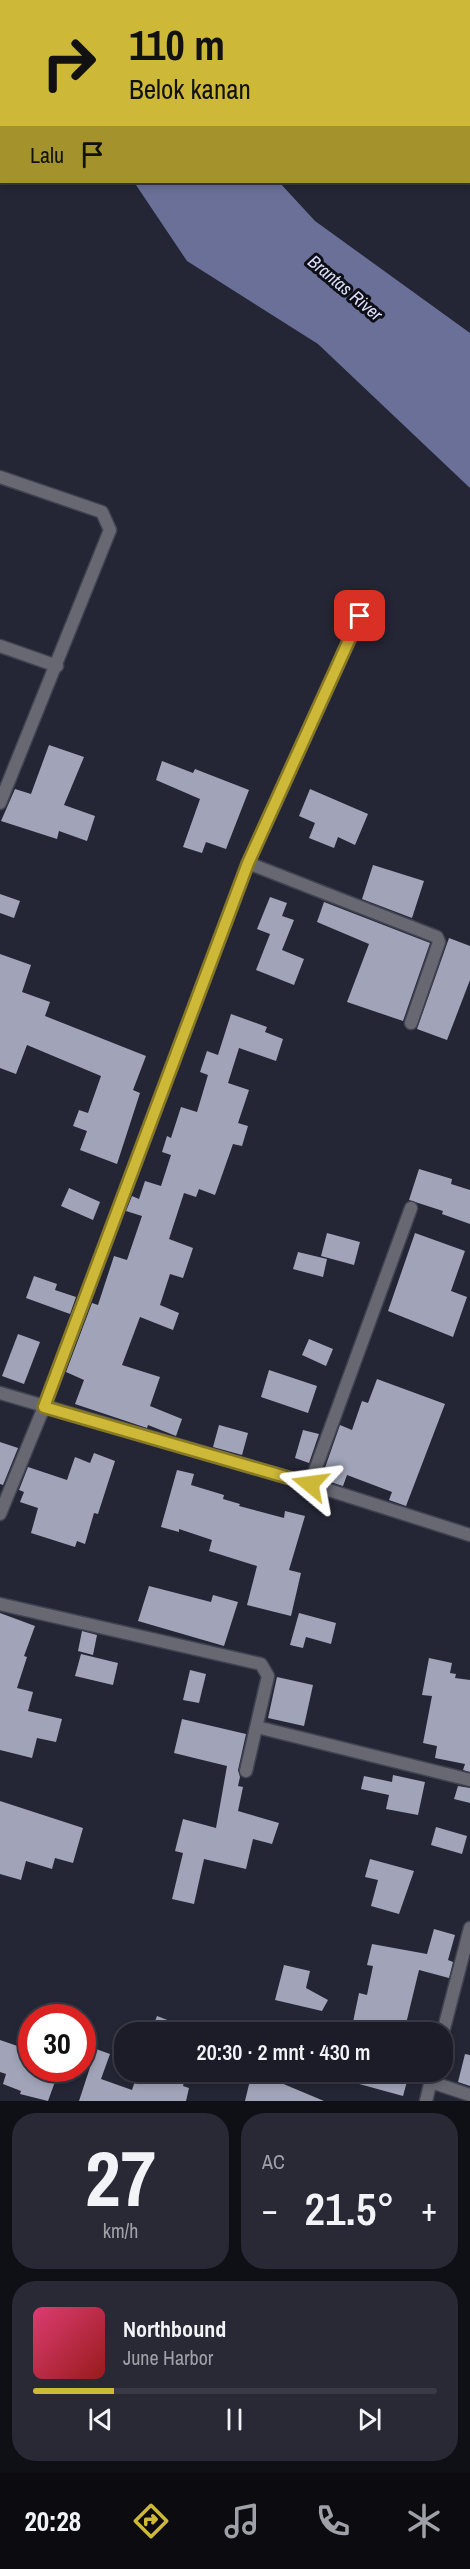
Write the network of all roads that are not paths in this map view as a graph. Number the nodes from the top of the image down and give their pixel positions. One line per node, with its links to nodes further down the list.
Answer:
1 (0, 477): 4 (street)
2 (360, 616): 6 (street)
3 (0, 646): 4 (street)
4 (57, 666): 5 (street)
5 (0, 803)
6 (248, 863): 7 (street); 10 (street)
7 (411, 1023)
8 (411, 1208): 11 (street)
9 (0, 1393): 10 (street)
10 (44, 1407): 11 (street); 12 (street)
11 (310, 1484): 13 (street)
12 (0, 1514)
13 (470, 1535)
14 (0, 1604): 15 (street)
15 (257, 1727): 16 (street); 17 (street)
16 (246, 1771)
17 (470, 1780)
18 (470, 1928): 19 (street)
19 (446, 2022)
20 (431, 2082): 23 (street)
21 (443, 2082): 22 (street)
22 (470, 2095)
23 (426, 2101)

